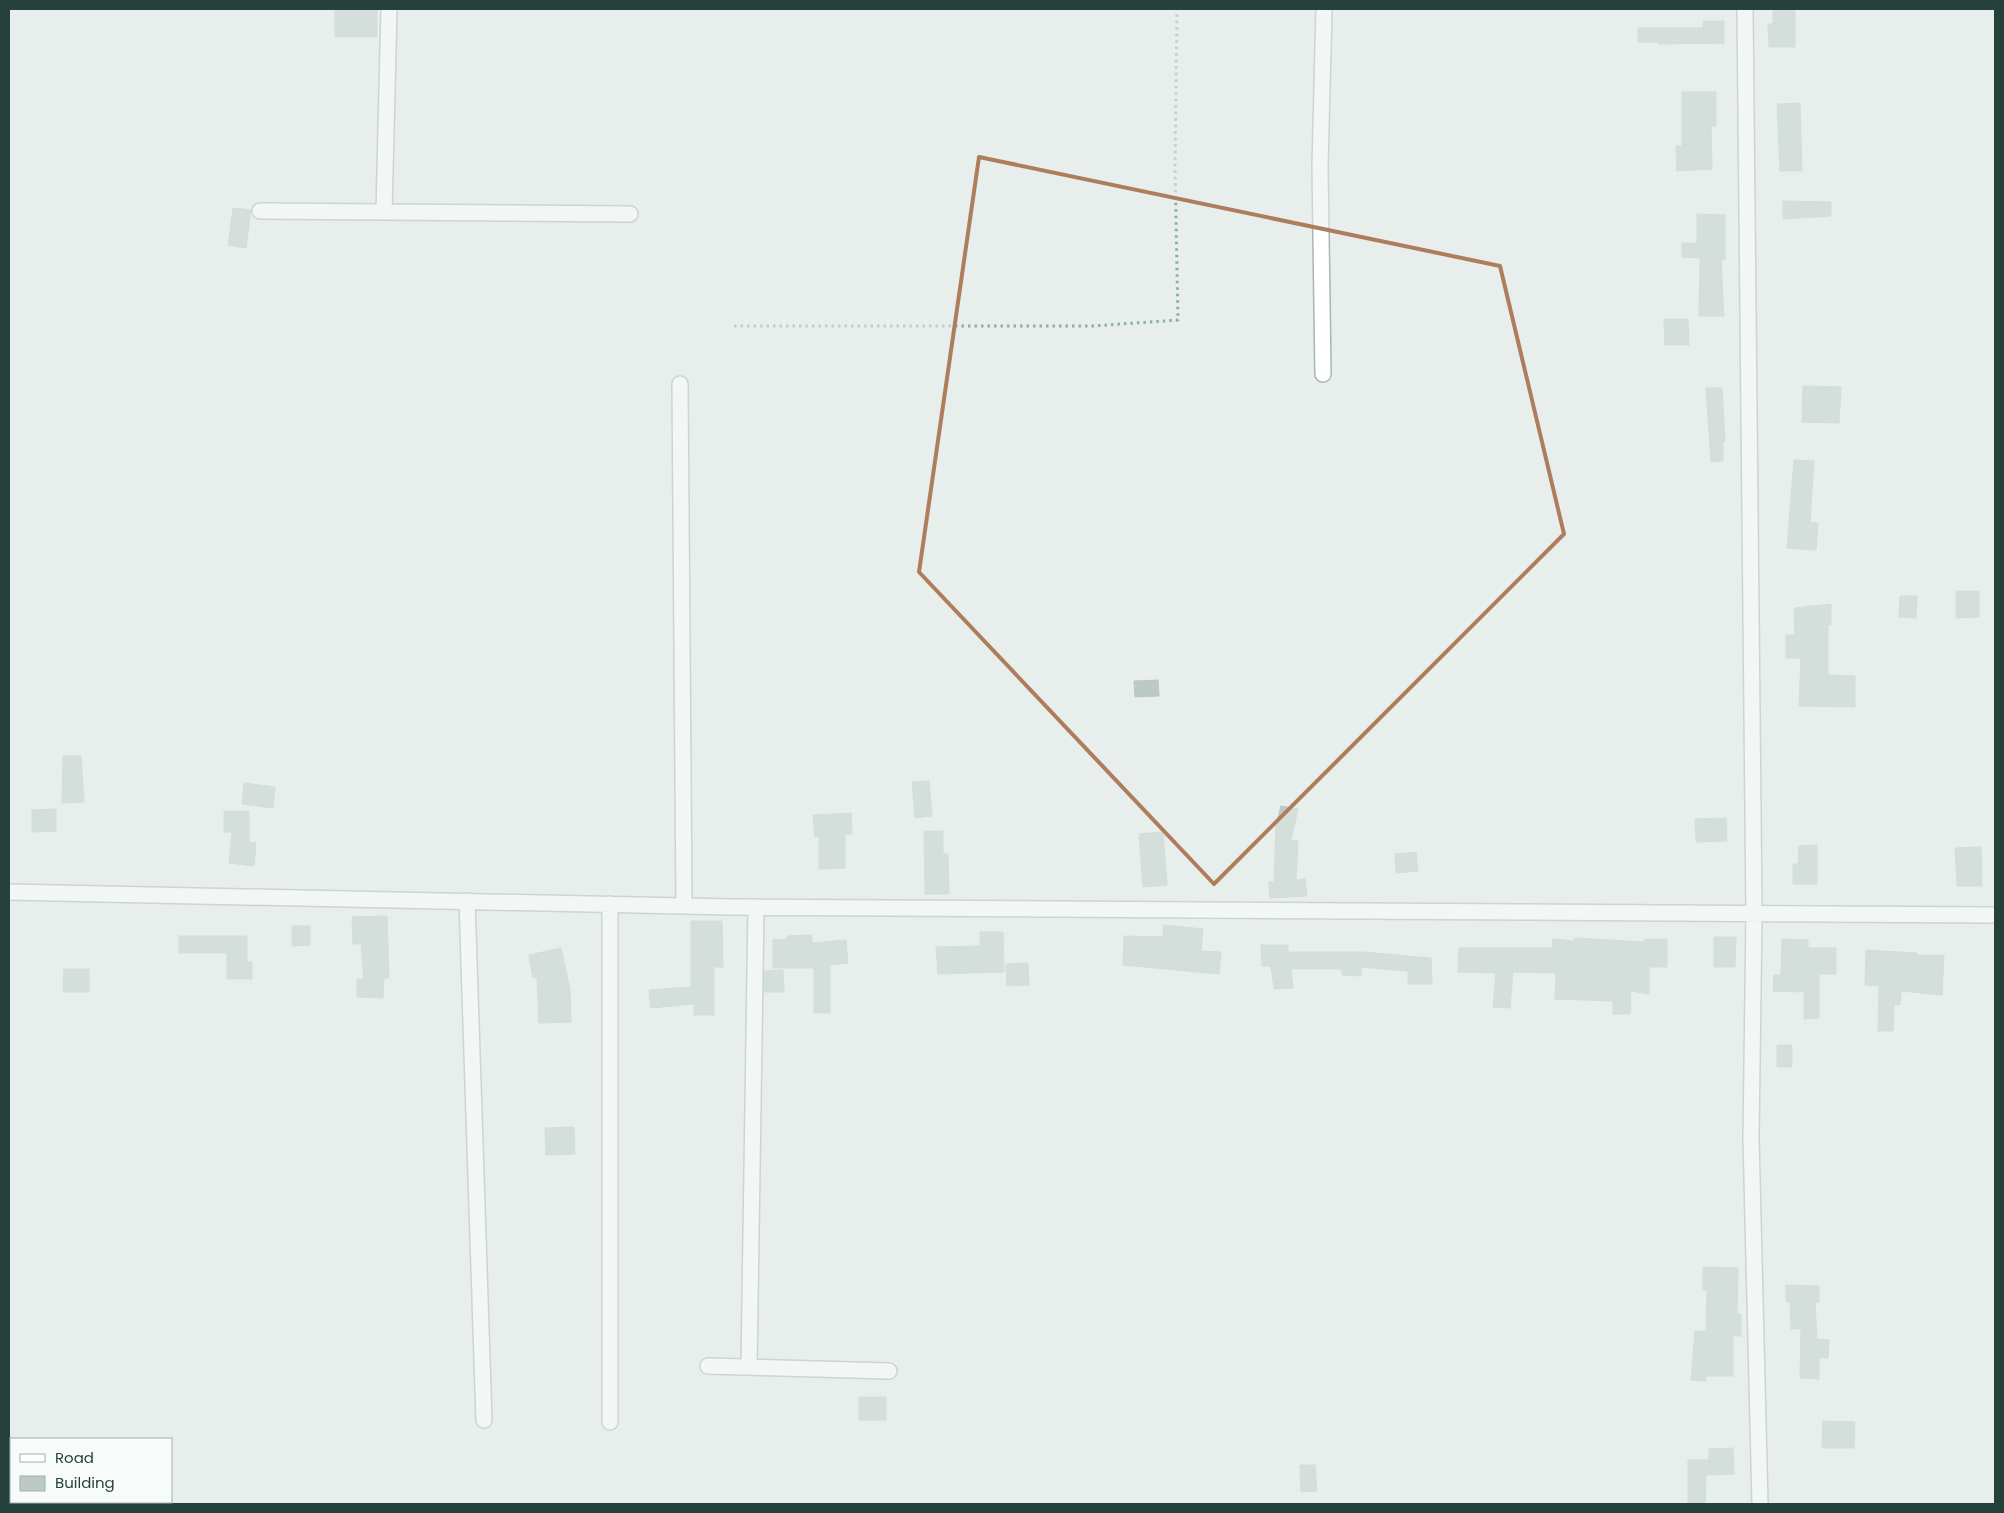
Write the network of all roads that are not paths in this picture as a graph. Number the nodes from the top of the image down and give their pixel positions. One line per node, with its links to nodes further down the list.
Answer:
1 (389, 9): 5 (street)
2 (1324, 9): 7 (street)
3 (1745, 9): 14 (street)
4 (260, 211): 5 (street)
5 (384, 212): 6 (street)
6 (630, 214)
7 (1323, 374)
8 (680, 384): 12 (street)
9 (9, 892): 10 (street)
10 (467, 902): 11 (street); 19 (street)
11 (610, 904): 12 (street); 20 (street)
12 (684, 906): 13 (street)
13 (756, 907): 14 (street); 17 (street)
14 (1754, 915): 15 (street); 21 (street)
15 (1995, 915)
16 (708, 1366): 17 (street)
17 (749, 1367): 18 (street)
18 (889, 1371)
19 (484, 1420)
20 (610, 1422)
21 (1760, 1504)

